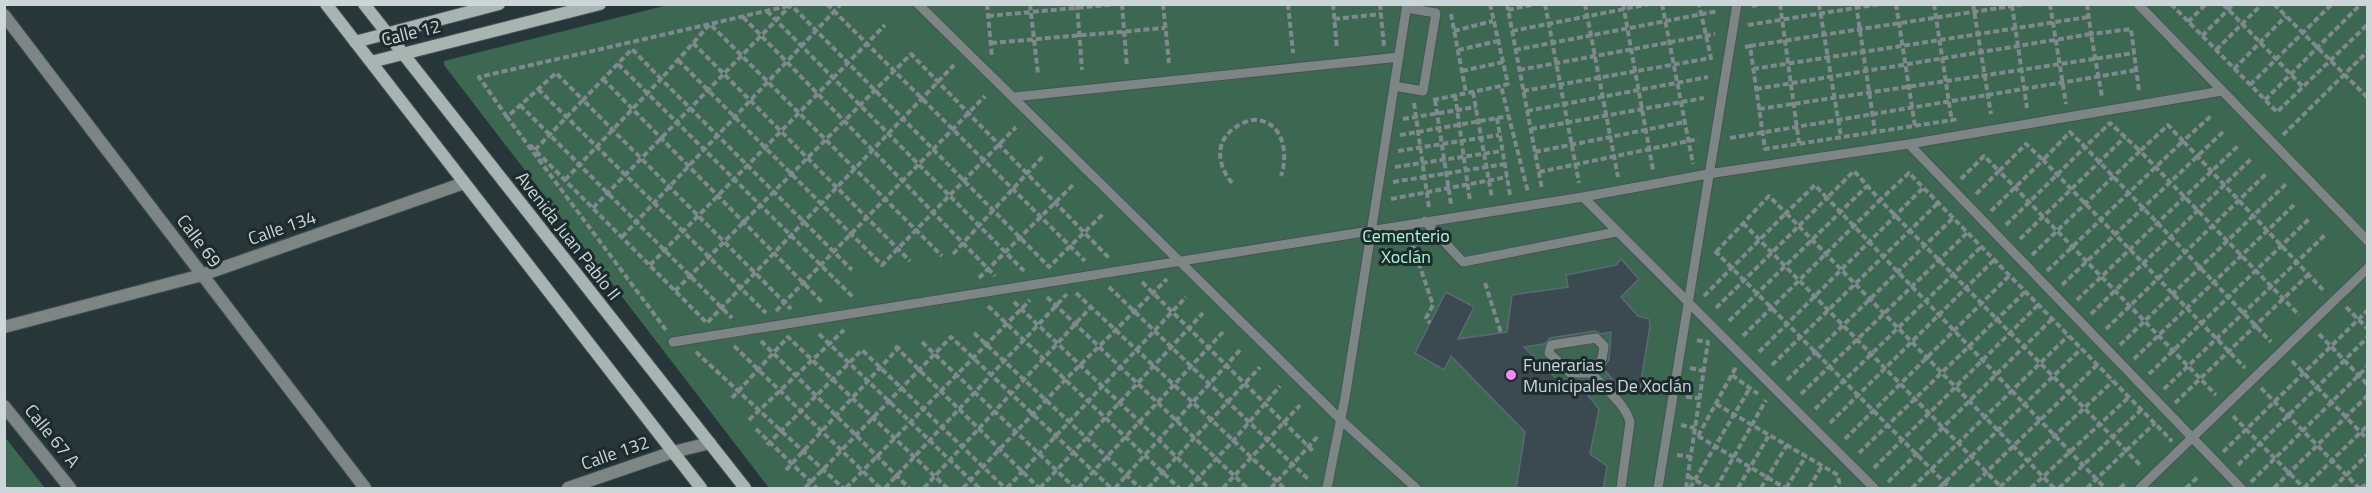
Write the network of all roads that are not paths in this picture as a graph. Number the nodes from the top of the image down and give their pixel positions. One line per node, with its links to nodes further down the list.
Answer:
1 (326, 4): 11 (main road)
2 (364, 4): 10 (main road, Avenida Juan Pablo II)
3 (600, 4): 12 (main road, Calle 12)
4 (918, 4): 17 (lane)
5 (1737, 4): 19 (lane)
6 (2138, 4): 16 (lane)
7 (495, 5): 10 (main road, Calle 12)
8 (1407, 6): 13 (lane); 15 (lane)
9 (4, 15): 28 (street, Calle 69)
10 (386, 33): 11 (main road, Calle 12); 12 (main road, Avenida Juan Pablo II)
11 (355, 42): 14 (main road)
12 (401, 54): 14 (main road, Calle 12); 36 (main road, Avenida Juan Pablo II)
13 (1399, 57): 15 (lane); 17 (lane)
14 (371, 62): 20 (main road)
15 (1394, 86): 23 (lane)
16 (2222, 91): 18 (lane); 25 (lane)
17 (1014, 97): 26 (lane)
18 (1909, 144): 19 (lane); 35 (lane)
19 (1708, 174): 21 (lane); 29 (lane)
20 (464, 183): 28 (street, Calle 134); 37 (main road)
21 (1583, 197): 22 (lane); 24 (lane)
22 (1425, 221): 23 (lane); 24 (lane)
23 (1372, 229): 26 (lane); 34 (lane)
24 (1616, 232): 29 (lane)
25 (2367, 241)
26 (1180, 262): 31 (lane); 34 (lane)
27 (2367, 268): 35 (lane)
28 (202, 275): 30 (street, Calle 134); 40 (street, Calle 69)
29 (1689, 304): 47 (lane); 48 (lane)
30 (4, 327)
31 (673, 342)
32 (1591, 373): 32 (lane); 46 (lane)
33 (4, 406): 39 (street, Calle 67 A)
34 (1341, 420): 44 (lane); 45 (lane)
35 (2192, 439): 38 (lane); 49 (lane)
36 (710, 443): 37 (street, Calle 132); 43 (main road, Avenida Juan Pablo II)
37 (673, 452): 41 (street, Calle 132); 42 (main road)
38 (2245, 486)
39 (70, 489)
40 (365, 489)
41 (568, 489)
42 (702, 489)
43 (745, 489)
44 (1327, 489)
45 (1416, 489)
46 (1620, 489)
47 (1658, 489)
48 (1874, 489)
49 (2140, 489)

